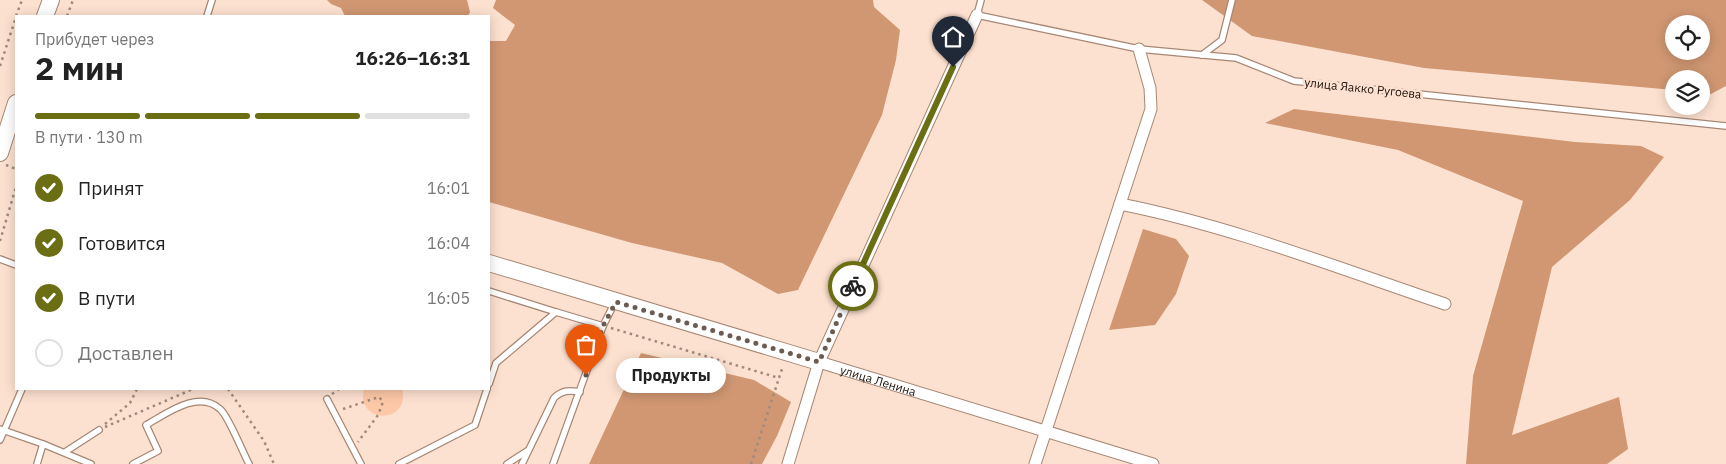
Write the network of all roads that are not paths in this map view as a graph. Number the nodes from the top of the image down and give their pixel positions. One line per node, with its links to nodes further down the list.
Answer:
1 (51, 0): 5 (street)
2 (212, 0): 6 (lane)
3 (981, 0): 7 (lane)
4 (1232, 0): 9 (lane)
5 (45, 15)
6 (206, 15)
7 (977, 15): 8 (lane, улица Яакко Ругоева); 22 (street)
8 (1139, 49): 9 (lane, улица Яакко Ругоева); 13 (street)
9 (1202, 55): 11 (lane, улица Яакко Ругоева)
10 (11, 109): 12 (street)
11 (1726, 126)
12 (0, 153)
13 (1120, 204): 19 (street); 30 (street)
14 (0, 259): 16 (lane)
15 (490, 263): 18 (street, улица Ленина)
16 (15, 265)
17 (490, 291): 20 (lane)
18 (616, 302): 21 (lane); 22 (street, улица Ленина)
19 (1445, 304)
20 (556, 312): 21 (lane); 23 (lane)
21 (603, 326): 26 (lane)
22 (819, 362): 30 (street, улица Ленина); 44 (street)
23 (490, 381)
24 (22, 390): 28 (lane)
25 (487, 390): 40 (lane)
26 (580, 392): 33 (lane); 43 (lane)
27 (327, 399): 39 (lane)
28 (2, 430): 31 (lane); 32 (lane)
29 (99, 430): 34 (lane)
30 (1046, 430): 45 (street); 46 (street, улица Ленина)
31 (0, 440)
32 (43, 444): 34 (lane); 35 (lane)
33 (529, 449): 41 (lane); 42 (lane)
34 (64, 452): 36 (lane)
35 (37, 464)
36 (91, 464)
37 (133, 464): 38 (lane)
38 (249, 464)
39 (361, 464)
40 (399, 464)
41 (507, 464)
42 (522, 464)
43 (552, 464)
44 (788, 464)
45 (1035, 464)
46 (1154, 464)

